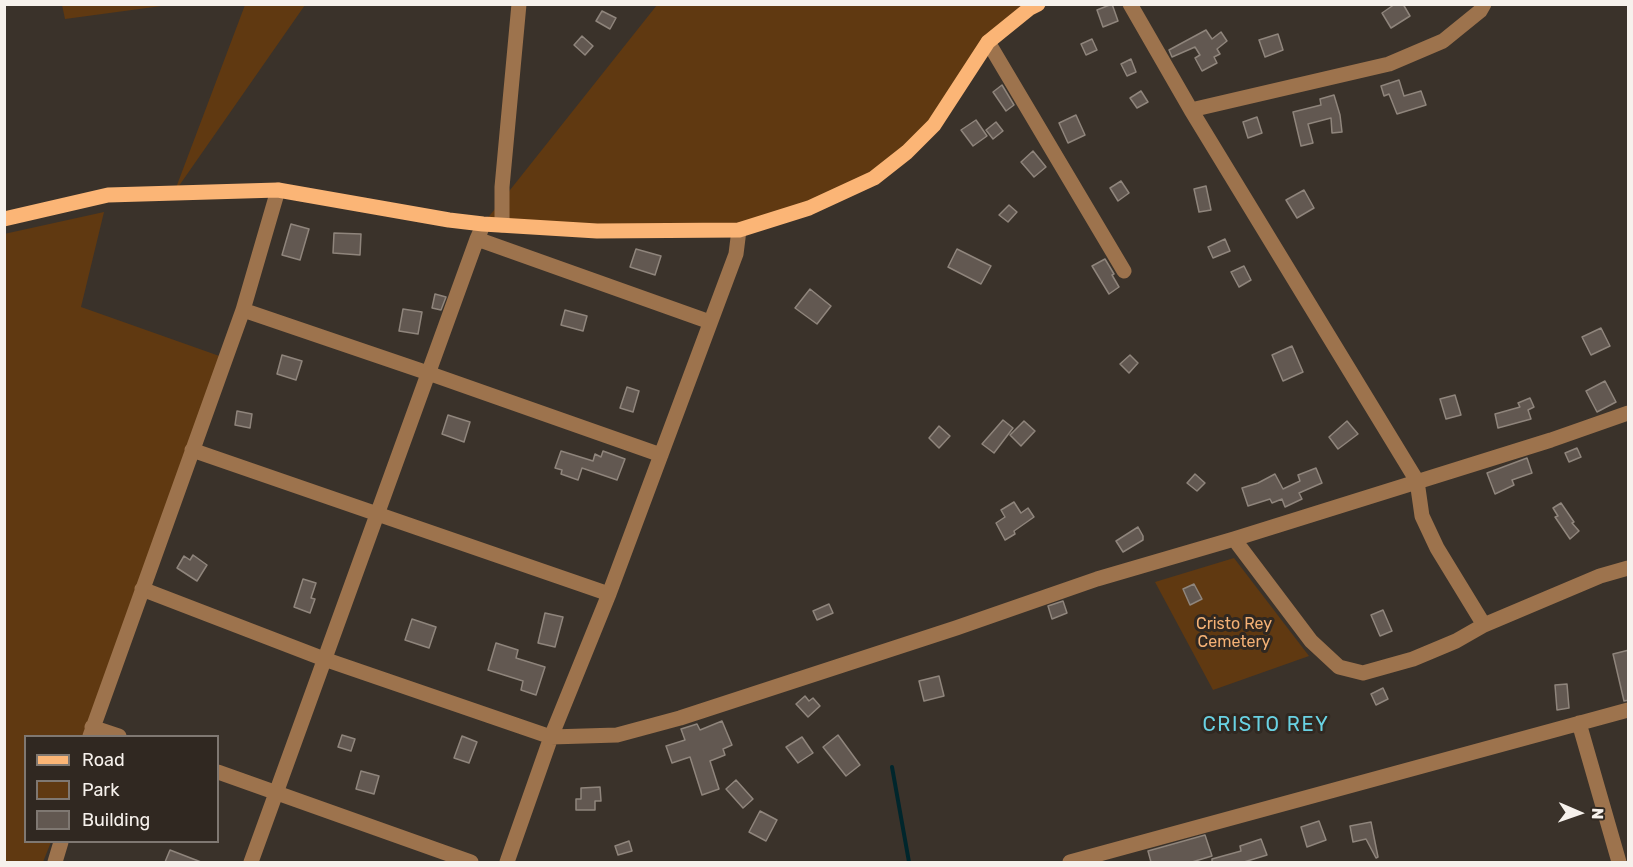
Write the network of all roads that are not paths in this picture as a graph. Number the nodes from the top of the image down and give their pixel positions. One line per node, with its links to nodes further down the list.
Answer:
1 (519, 4): 10 (street)
2 (1038, 4): 5 (main road)
3 (1130, 4): 6 (street)
4 (1484, 4): 6 (street)
5 (988, 42): 11 (main road); 13 (street)
6 (1191, 110): 20 (street)
7 (278, 190): 8 (main road); 9 (main road); 14 (street)
8 (4, 219)
9 (483, 224): 10 (main road); 12 (street)
10 (502, 225): 11 (main road)
11 (739, 230): 15 (street)
12 (477, 239): 15 (street); 16 (street)
13 (1124, 271)
14 (243, 310): 16 (street); 18 (street)
15 (710, 322): 19 (street)
16 (428, 373): 19 (street); 21 (street)
17 (1629, 414): 20 (street)
18 (192, 450): 21 (street); 24 (street)
19 (661, 455): 25 (street)
20 (1417, 481): 22 (street); 26 (street)
21 (377, 515): 25 (street); 27 (street)
22 (1234, 539): 26 (street); 32 (street)
23 (1629, 568): 26 (street)
24 (142, 589): 27 (street); 30 (street)
25 (609, 594): 32 (street)
26 (1484, 625)
27 (324, 659): 32 (street); 34 (street)
28 (1629, 710): 29 (street)
29 (1579, 723): 40 (street); 41 (street)
30 (91, 732): 31 (street)
31 (112, 735)
32 (550, 737): 39 (street)
33 (219, 772): 34 (street)
34 (276, 793): 37 (street); 38 (street)
35 (61, 843): 36 (street)
36 (55, 862)
37 (250, 862)
38 (471, 862)
39 (507, 862)
40 (1070, 862)
41 (1619, 862)

